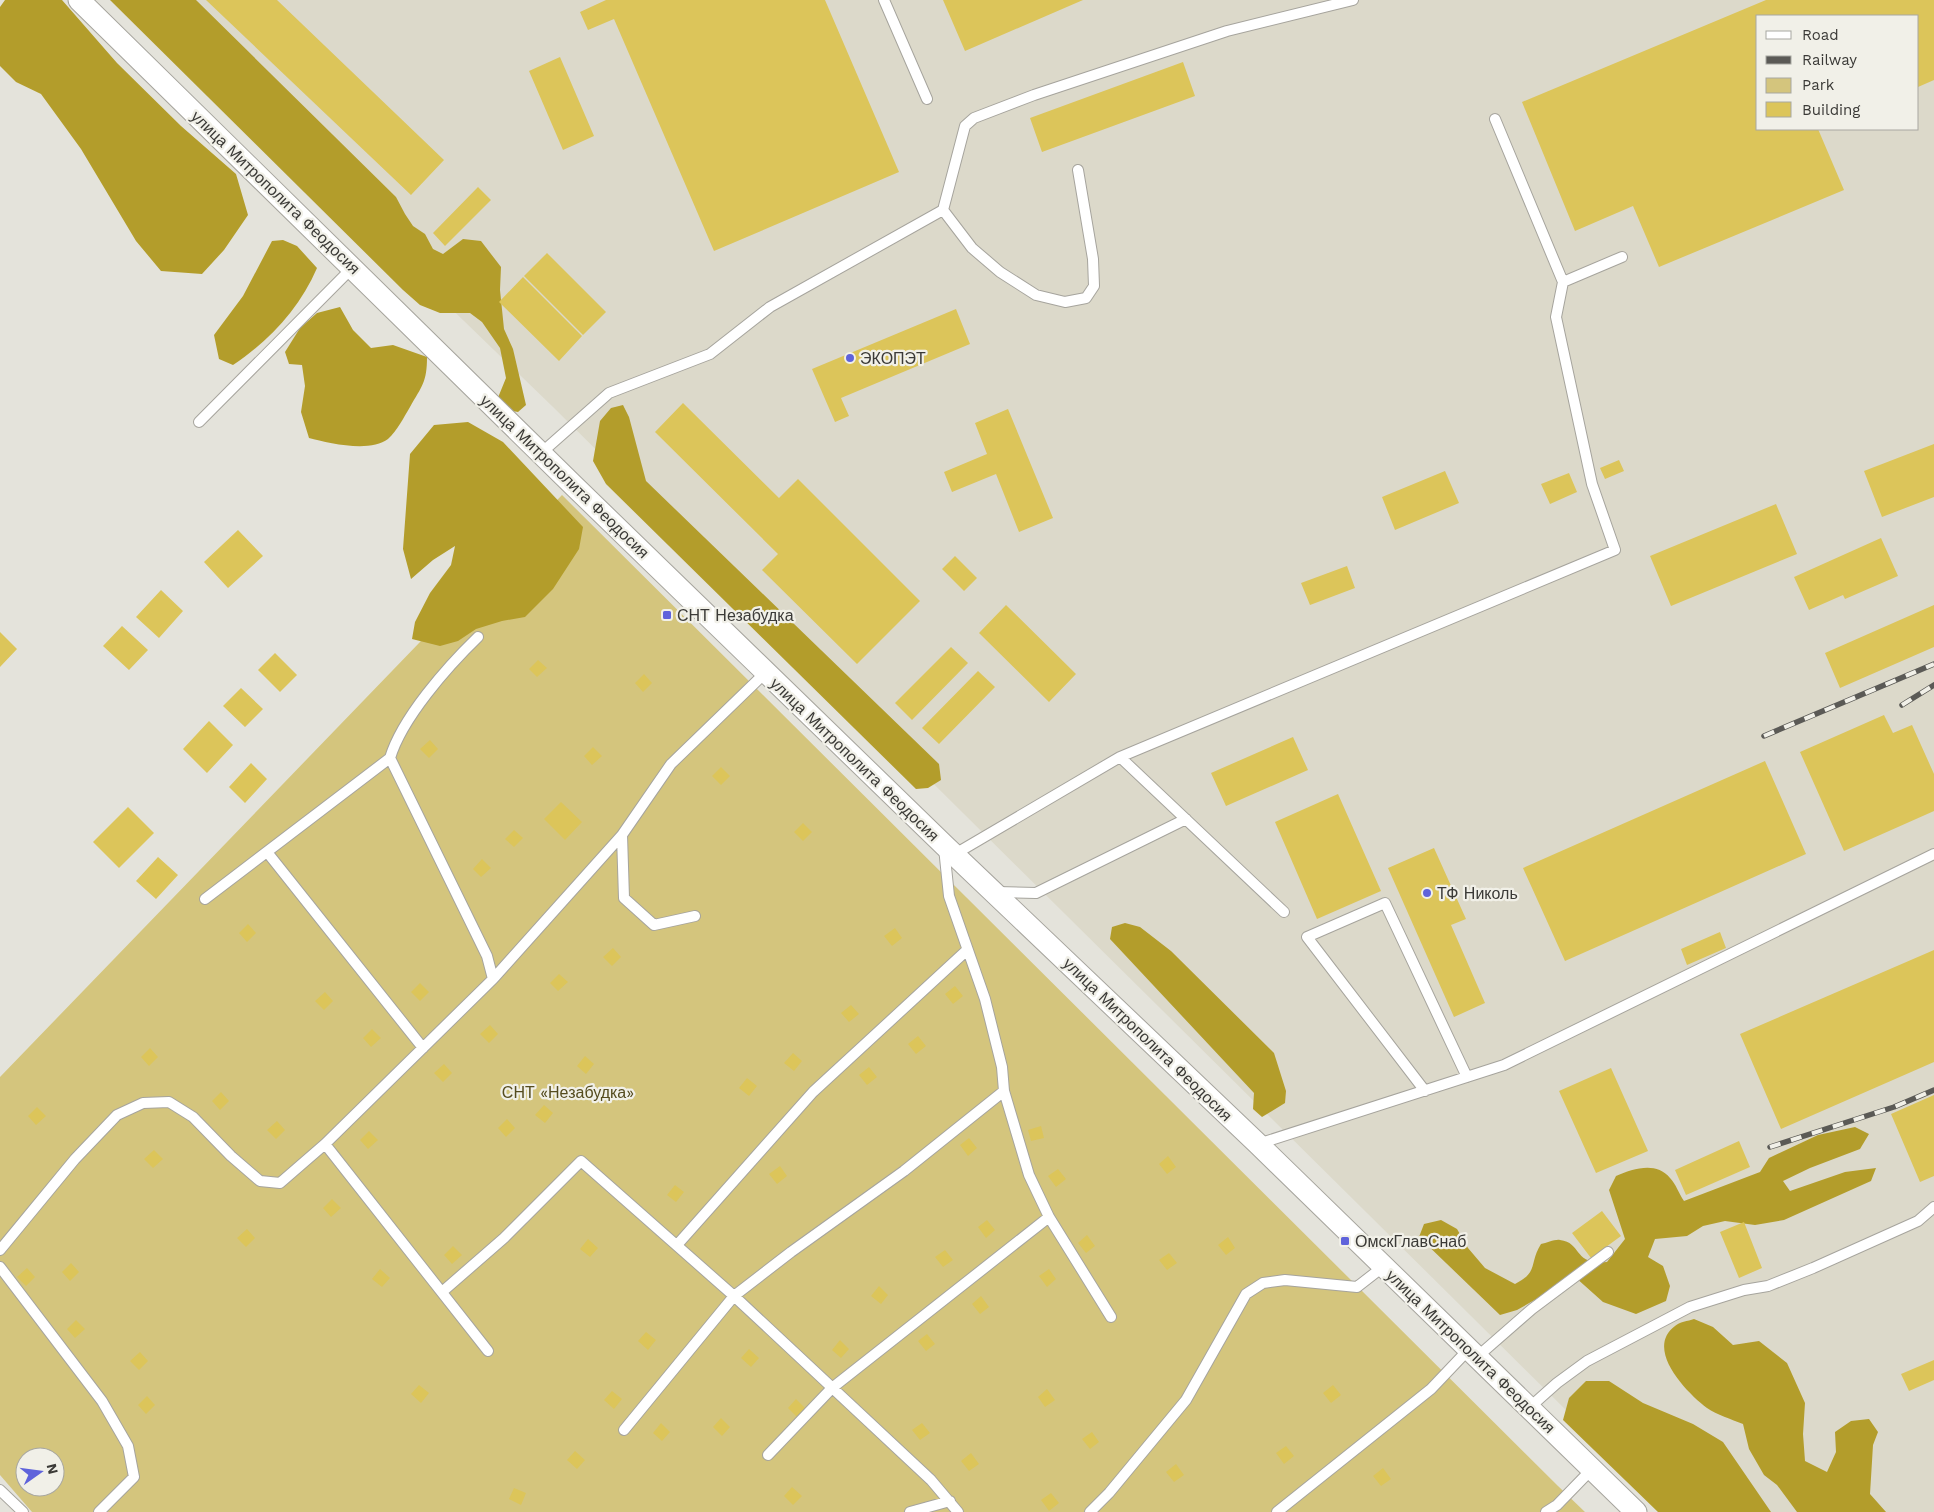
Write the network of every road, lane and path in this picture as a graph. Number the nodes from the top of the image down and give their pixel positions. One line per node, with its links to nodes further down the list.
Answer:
1 (79, 0): 9 (street, улица Митрополита Феодосия)
2 (884, 0): 4 (lane)
3 (1353, 0): 7 (lane)
4 (927, 99)
5 (1495, 119): 10 (lane)
6 (1078, 170): 7 (lane)
7 (943, 210): 12 (lane)
8 (1622, 257): 10 (lane)
9 (353, 267): 11 (lane); 12 (street, улица Митрополита Феодосия)
10 (1563, 282): 15 (lane)
11 (199, 422)
12 (540, 454): 14 (street, улица Митрополита Феодосия)
13 (478, 637): 16 (lane)
14 (766, 672): 18 (lane); 19 (street, улица Митрополита Феодосия)
15 (1120, 757): 17 (lane); 19 (lane)
16 (390, 758): 20 (lane); 27 (lane)
17 (1186, 819): 22 (lane); 24 (lane)
18 (622, 835): 25 (lane); 27 (lane)
19 (949, 849): 22 (street, улица Митрополита Феодосия); 26 (lane)
20 (267, 852): 23 (lane); 28 (lane)
21 (1934, 854): 29 (lane)
22 (994, 892): 33 (street, улица Митрополита Феодосия)
23 (205, 899)
24 (1284, 912)
25 (695, 916)
26 (966, 950): 30 (lane); 36 (lane)
27 (493, 979): 28 (lane)
28 (423, 1048): 32 (lane)
29 (1467, 1077): 31 (lane); 31 (lane)
30 (1004, 1091): 35 (lane); 42 (lane)
31 (1425, 1091): 33 (lane)
32 (325, 1144): 37 (lane); 41 (lane)
33 (1258, 1144): 39 (street, улица Митрополита Феодосия)
34 (1933, 1213): 47 (lane)
35 (1049, 1217): 43 (lane); 46 (lane)
36 (676, 1245): 41 (lane); 42 (lane)
37 (0, 1250)
38 (1608, 1252): 45 (lane)
39 (1384, 1266): 45 (street, улица Митрополита Феодосия); 57 (lane)
40 (0, 1267): 54 (lane)
41 (442, 1292): 44 (lane)
42 (734, 1296): 46 (lane); 48 (lane)
43 (1111, 1317)
44 (488, 1351)
45 (1473, 1353): 47 (street, улица Митрополита Феодосия); 58 (lane)
46 (832, 1388): 49 (lane); 52 (lane)
47 (1530, 1408): 50 (street, улица Митрополита Феодосия)
48 (624, 1430)
49 (768, 1455)
50 (1592, 1469): 59 (lane); 60 (street, улица Митрополита Феодосия)
51 (0, 1490): 53 (lane)
52 (950, 1501): 55 (lane); 56 (lane)
53 (23, 1512)
54 (99, 1512)
55 (910, 1512)
56 (958, 1512)
57 (1090, 1512)
58 (1277, 1512)
59 (1546, 1512)
60 (1636, 1512)

